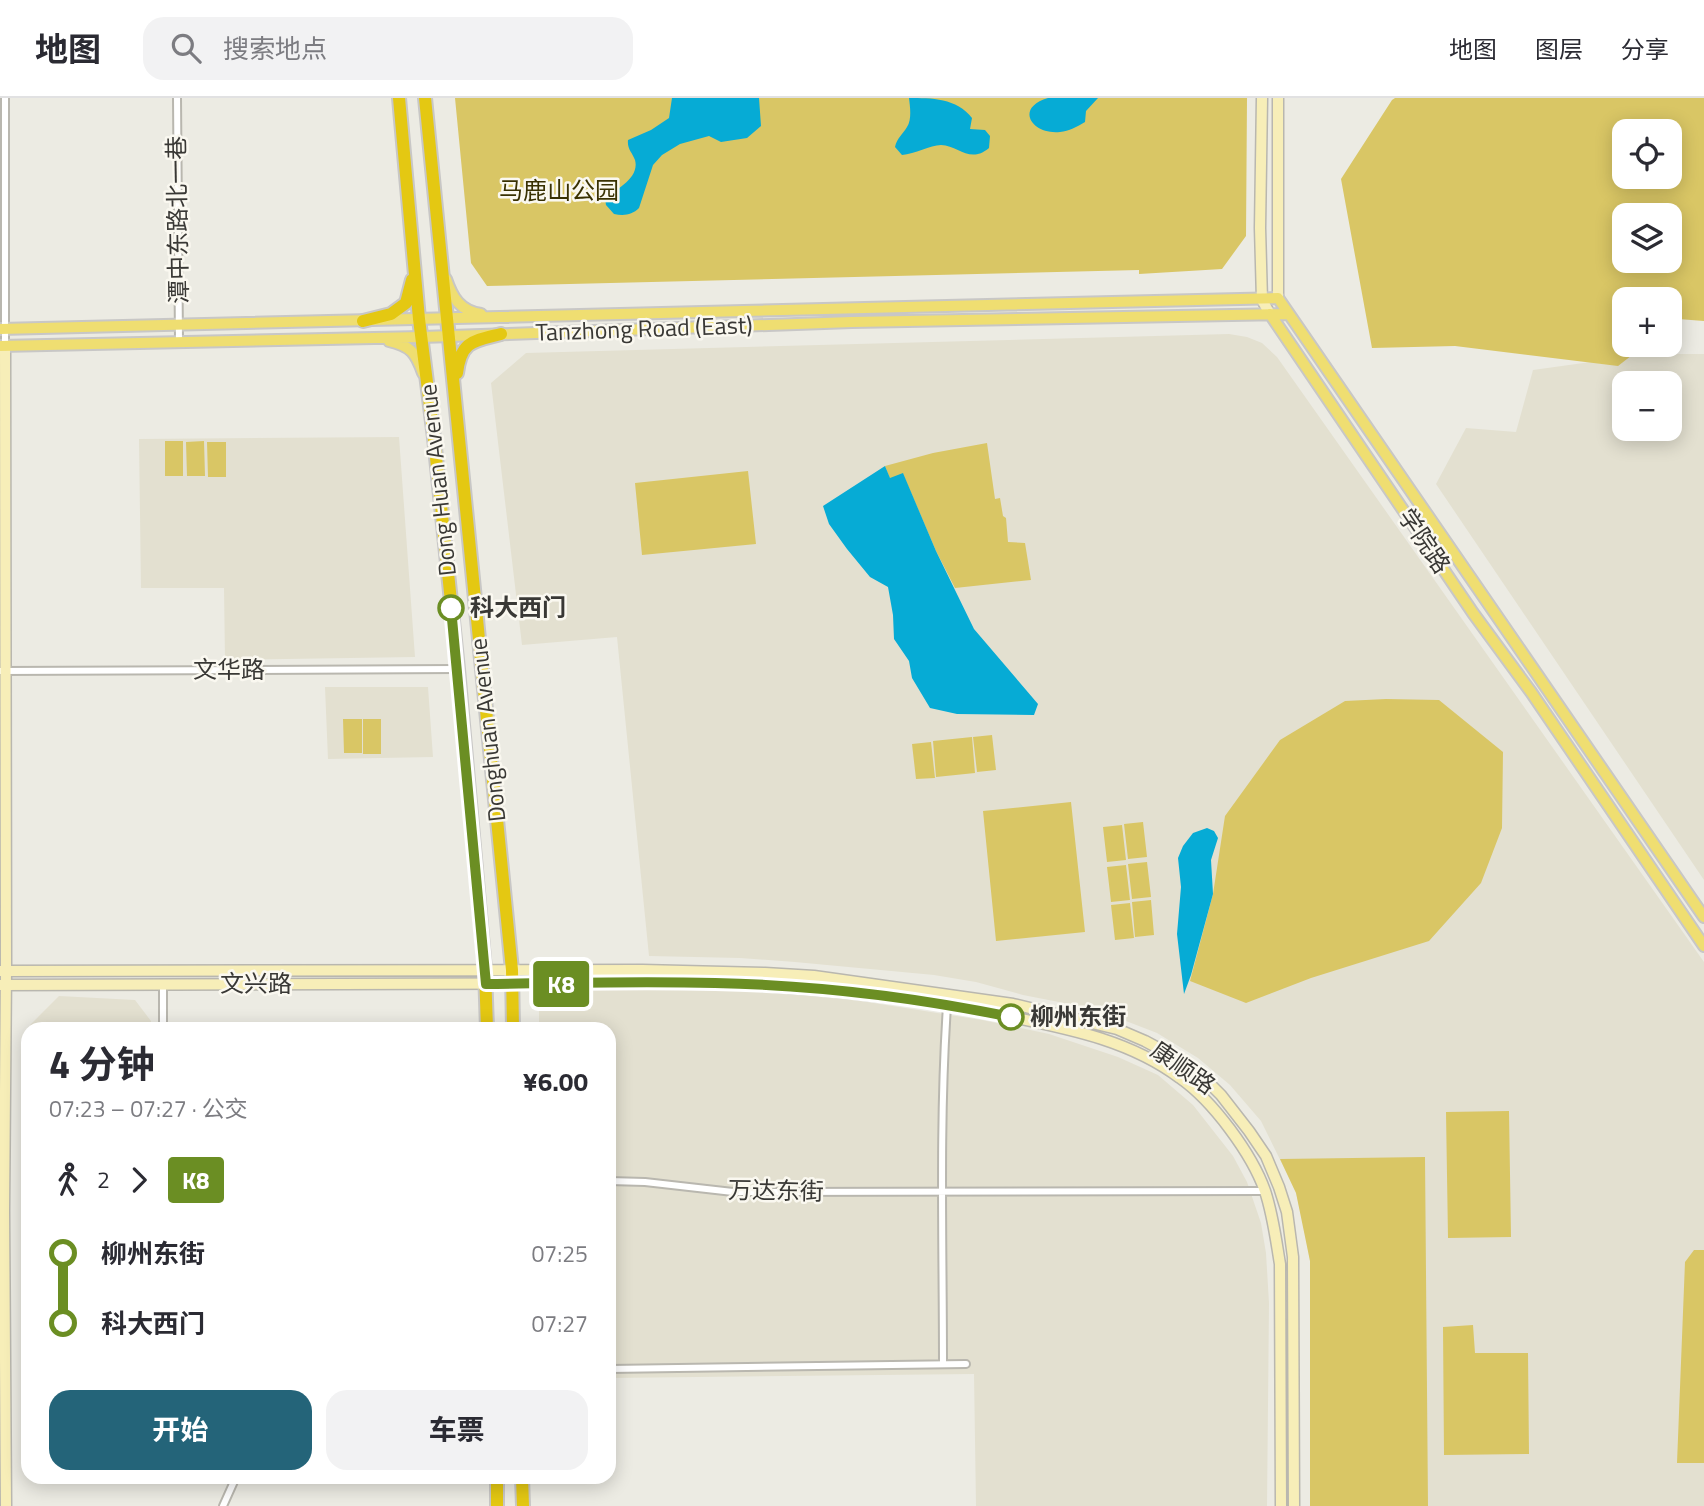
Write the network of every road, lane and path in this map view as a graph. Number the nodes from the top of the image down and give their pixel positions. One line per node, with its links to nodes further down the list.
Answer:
1 (5, 98): 18 (street)
2 (177, 98): 17 (street, 潭中东路北一巷)
3 (398, 98): 7 (highway, Dong Huan Avenue)
4 (425, 98): 8 (highway, Donghuan Avenue)
5 (1262, 98): 10 (main road, 学院路)
6 (1278, 98): 9 (main road)
7 (414, 258): 14 (highway, Dong Huan Avenue); 16 (highway)
8 (440, 262): 13 (main road); 15 (highway, Donghuan Avenue)
9 (1278, 299): 10 (main road, Tanzhong Road (East)); 12 (main road, 学院路)
10 (1262, 300): 11 (main road, 学院路); 13 (main road, Tanzhong Road (East))
11 (1270, 314): 12 (main road, Tanzhong Road (East)); 19 (main road, Tanzhong Road (East)); 31 (main road, 学院路)
12 (1289, 314): 30 (main road, 学院路)
13 (501, 317): 15 (main road, Tanzhong Road (East))
14 (419, 319): 15 (main road, Tanzhong Road (East)); 16 (main road, Tanzhong Road (East)); 21 (highway, Dong Huan Avenue)
15 (446, 319): 20 (highway, Donghuan Avenue)
16 (363, 321): 17 (main road, Tanzhong Road (East))
17 (179, 325): 18 (main road, Tanzhong Road (East)); 23 (street, 潭中东路北一巷)
18 (3, 329): 24 (street)
19 (501, 334): 20 (main road, Tanzhong Road (East)); 26 (highway)
20 (449, 336): 21 (main road, Tanzhong Road (East)); 26 (highway, Donghuan Avenue)
21 (422, 337): 22 (main road, Tanzhong Road (East)); 25 (highway, Dong Huan Avenue)
22 (366, 338): 23 (main road, Tanzhong Road (East)); 25 (main road)
23 (179, 342): 24 (main road, Tanzhong Road (East))
24 (3, 346): 28 (main road)
25 (428, 384): 27 (highway, Dong Huan Avenue)
26 (455, 397): 34 (highway, Donghuan Avenue)
27 (458, 669): 28 (street, 文华路); 33 (highway, Dong Huan Avenue)
28 (3, 671): 29 (main road)
29 (3, 846): 32 (main road)
30 (1704, 917)
31 (1704, 946)
32 (3, 971): 33 (main road, 文兴路); 36 (main road)
33 (486, 977): 34 (main road, 文兴路); 35 (main road, 文兴路); 39 (highway, Dong Huan Avenue)
34 (512, 977): 37 (main road, 康顺路); 40 (highway, Donghuan Avenue); 56 (main road, 康顺路)
35 (163, 984): 36 (main road, 文兴路); 38 (street)
36 (3, 985): 44 (main road)
37 (947, 1006): 42 (main road, 康顺路); 43 (street)
38 (163, 1022)
39 (487, 1022)
40 (513, 1022)
41 (616, 1181): 43 (street, 万达东街)
42 (1265, 1191): 43 (street, 万达东街); 55 (main road, 康顺路)
43 (943, 1192): 45 (street)
44 (2, 1210): 51 (main road)
45 (943, 1364): 46 (street); 47 (street)
46 (966, 1364)
47 (616, 1369)
48 (233, 1484): 52 (street)
49 (497, 1484): 53 (highway)
50 (522, 1484): 54 (highway)
51 (6, 1506)
52 (223, 1506)
53 (497, 1506)
54 (523, 1506)
55 (1281, 1506)
56 (1294, 1506)

